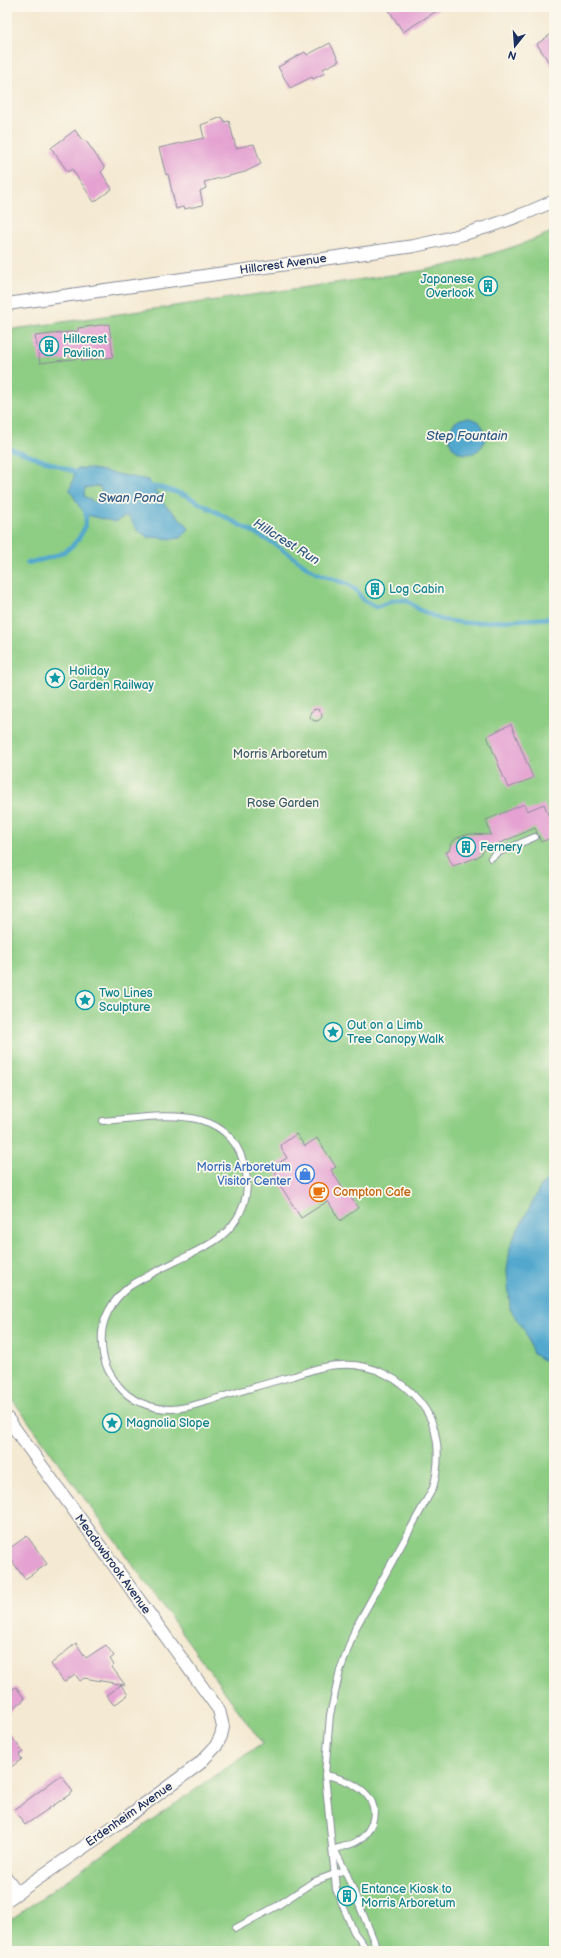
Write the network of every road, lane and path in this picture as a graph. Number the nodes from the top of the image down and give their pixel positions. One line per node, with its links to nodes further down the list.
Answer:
1 (554, 201): 2 (street, Hillcrest Avenue)
2 (7, 304)
3 (535, 837): 4 (lane)
4 (492, 858)
5 (103, 1121): 8 (lane)
6 (7, 1418): 7 (street, Meadowbrook Avenue)
7 (219, 1710): 13 (street, Erdenheim Avenue)
8 (326, 1775): 9 (lane); 9 (lane)
9 (334, 1849): 10 (lane); 11 (lane)
10 (345, 1870): 11 (lane); 16 (lane)
11 (334, 1874): 14 (lane); 15 (lane)
12 (7, 1879): 13 (street)
13 (12, 1896)
14 (236, 1928)
15 (368, 1951)
16 (377, 1951)

